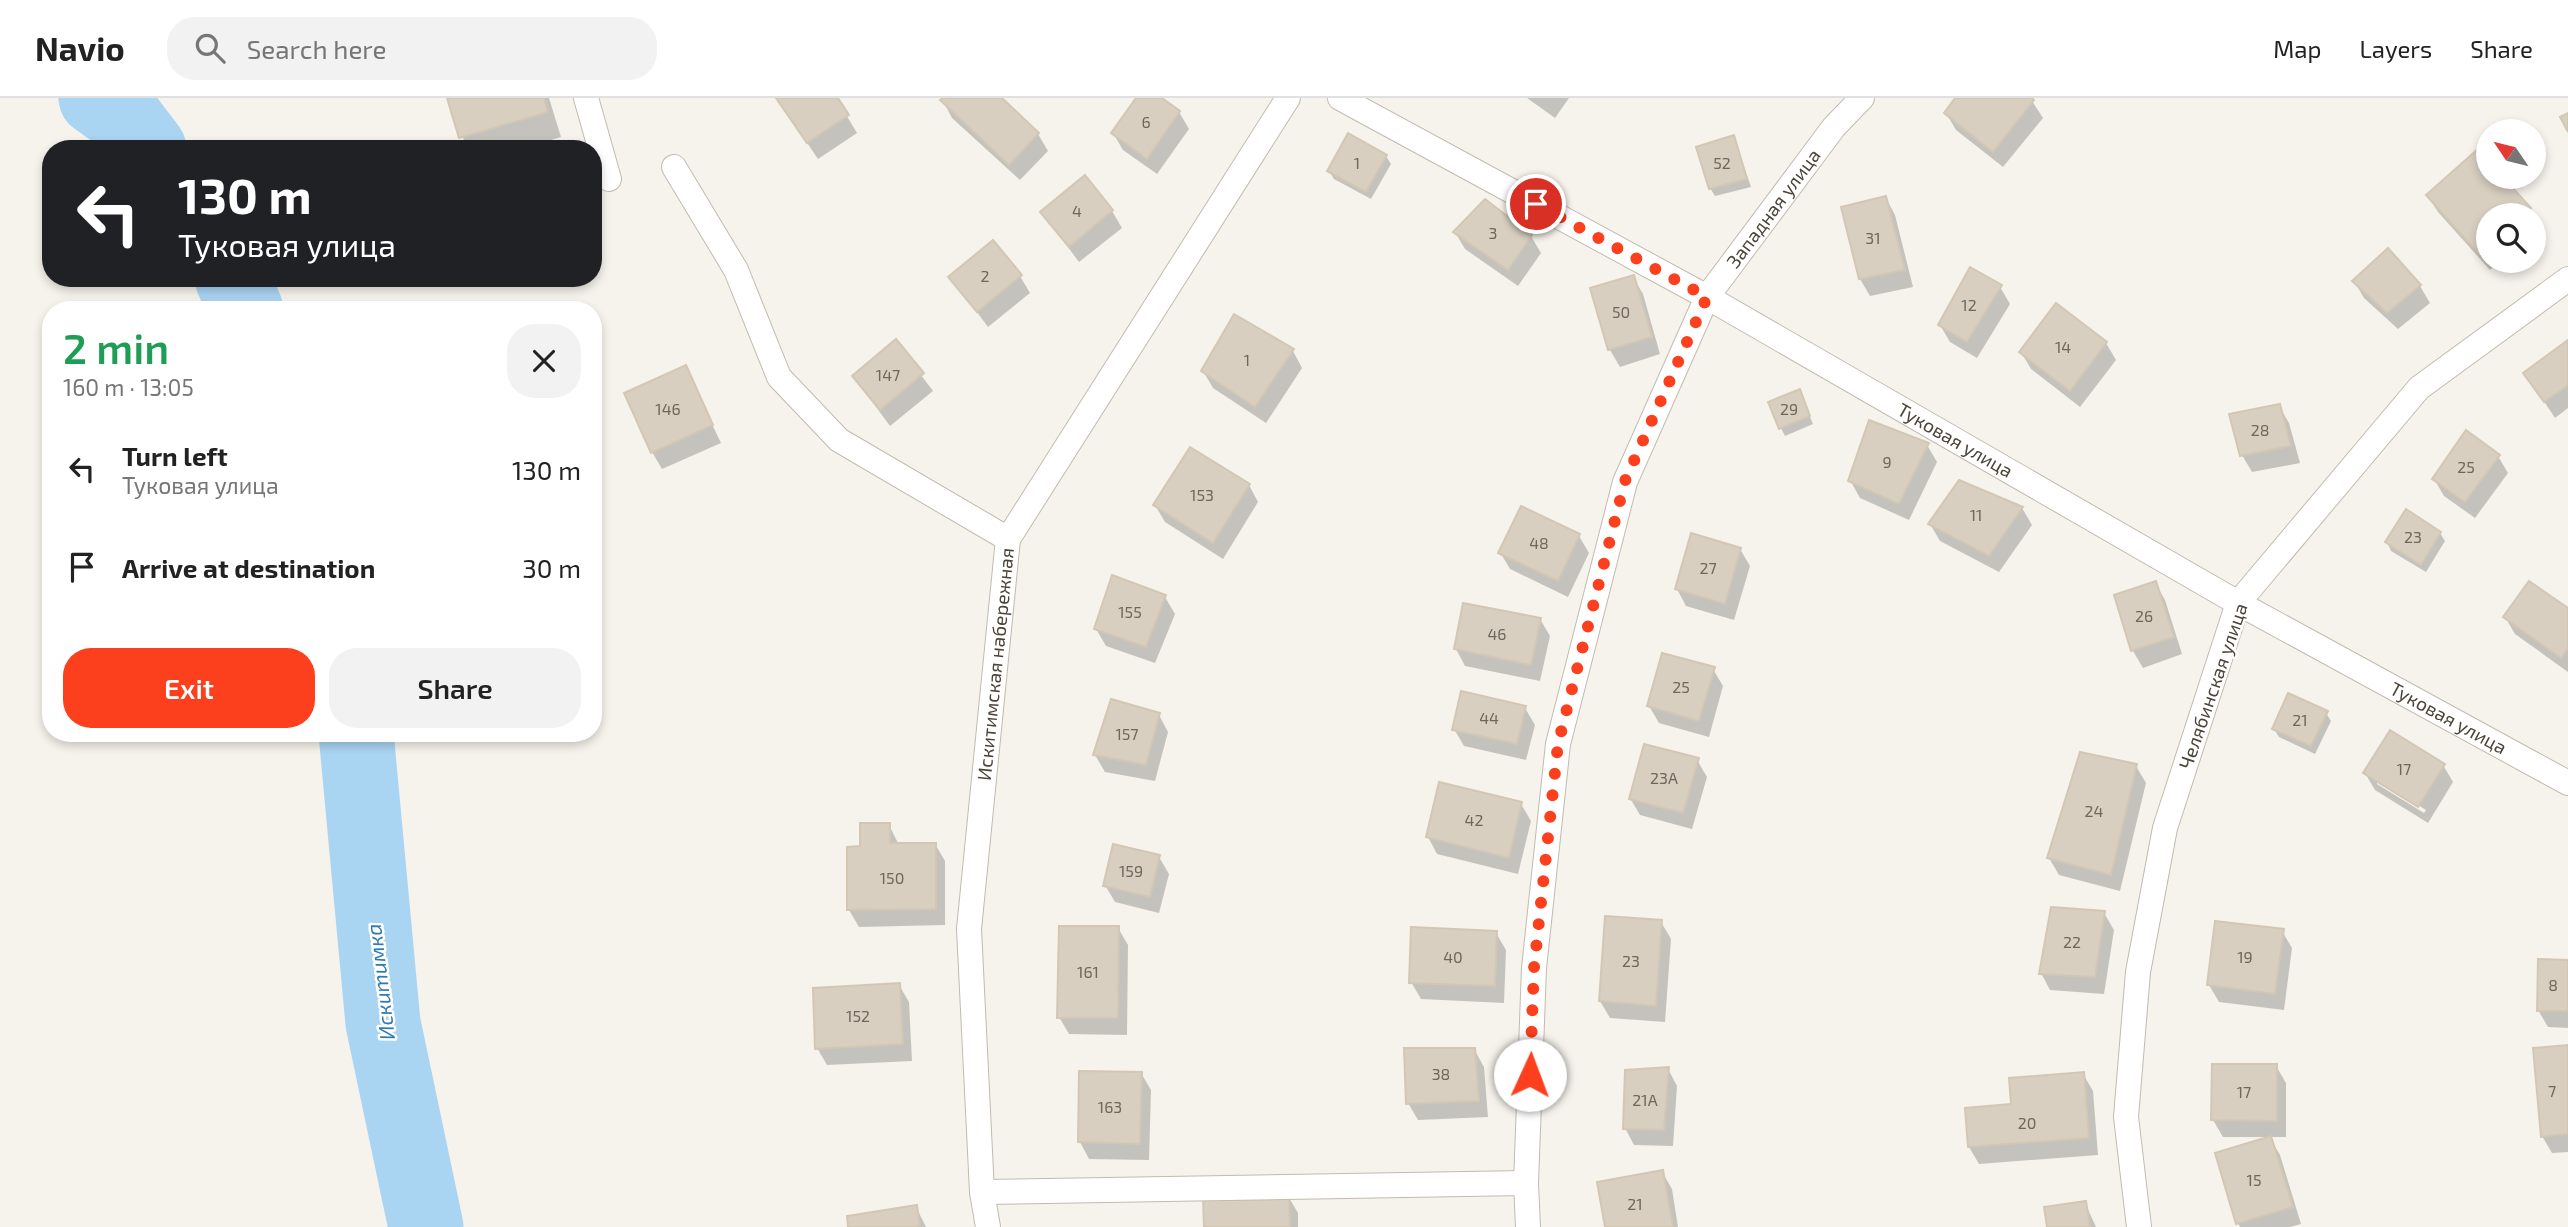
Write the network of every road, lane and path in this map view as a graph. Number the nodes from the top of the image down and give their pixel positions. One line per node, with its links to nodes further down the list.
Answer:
1 (586, 98): 5 (lane)
2 (1289, 98): 11 (lane, Искитимская набережная)
3 (1340, 98): 10 (lane, Туковая улица)
4 (1862, 98): 10 (lane, Западная улица)
5 (598, 140)
6 (602, 154): 8 (lane)
7 (674, 167): 11 (lane)
8 (609, 178)
9 (2568, 279): 12 (lane, Челябинская улица)
10 (1707, 297): 12 (lane, Туковая улица); 14 (lane, Западная улица)
11 (1008, 538): 15 (lane, Искитимская набережная)
12 (2238, 603): 13 (lane, Туковая улица); 18 (lane, Челябинская улица)
13 (2568, 783)
14 (1526, 1183): 15 (lane); 17 (lane, Западная улица)
15 (982, 1192): 16 (lane, Искитимская набережная)
16 (988, 1227)
17 (1528, 1227)
18 (2139, 1227)

